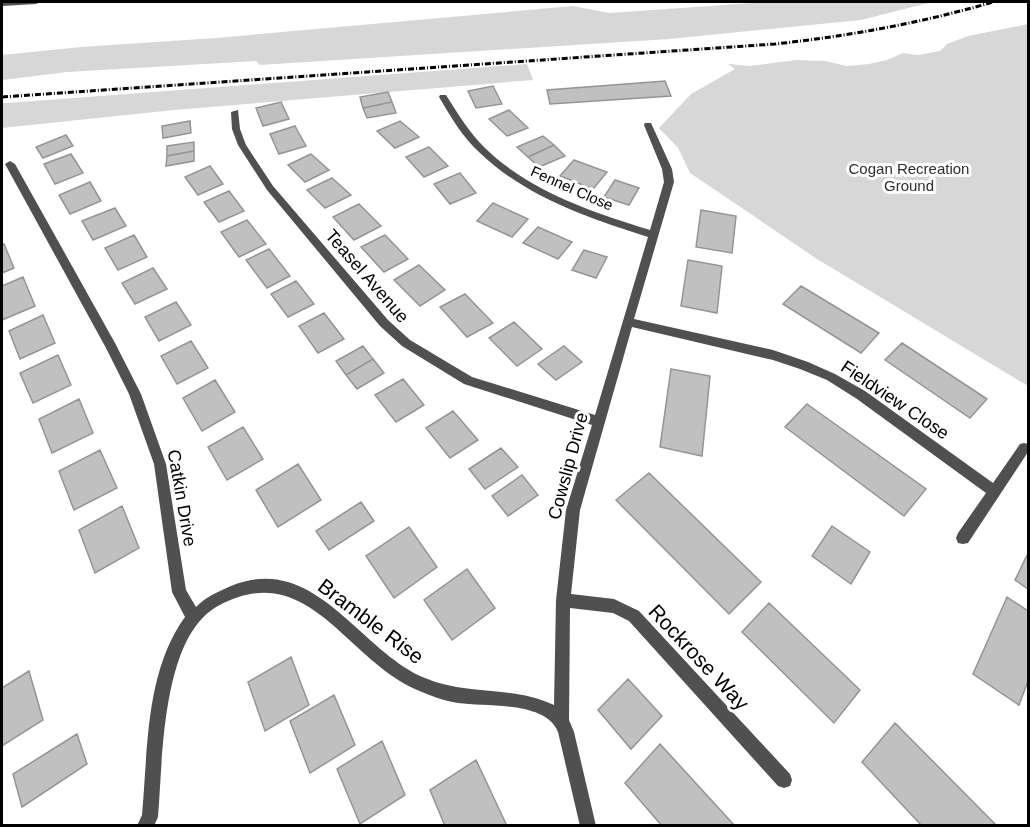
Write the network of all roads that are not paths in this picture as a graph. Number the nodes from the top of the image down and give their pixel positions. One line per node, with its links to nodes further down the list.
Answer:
1 (36, 2): 2 (street)
2 (2, 4)
3 (443, 97): 7 (street, Fennel Close)
4 (235, 112): 9 (street, Teasel Avenue)
5 (648, 125): 7 (street, Cowslip Drive)
6 (10, 164): 14 (street, Catkin Drive)
7 (653, 235): 8 (street, Cowslip Drive)
8 (628, 322): 9 (street, Cowslip Drive); 11 (street, Fieldview Close)
9 (600, 422): 13 (street, Cowslip Drive)
10 (1024, 447): 11 (street)
11 (994, 491): 12 (street)
12 (963, 538)
13 (563, 600): 15 (street, Cowslip Drive); 16 (street, Rockrose Way)
14 (193, 616): 15 (street, Bramble Rise); 17 (street)
15 (561, 720): 18 (street, Cowslip Drive)
16 (784, 780)
17 (145, 825)
18 (588, 825)

